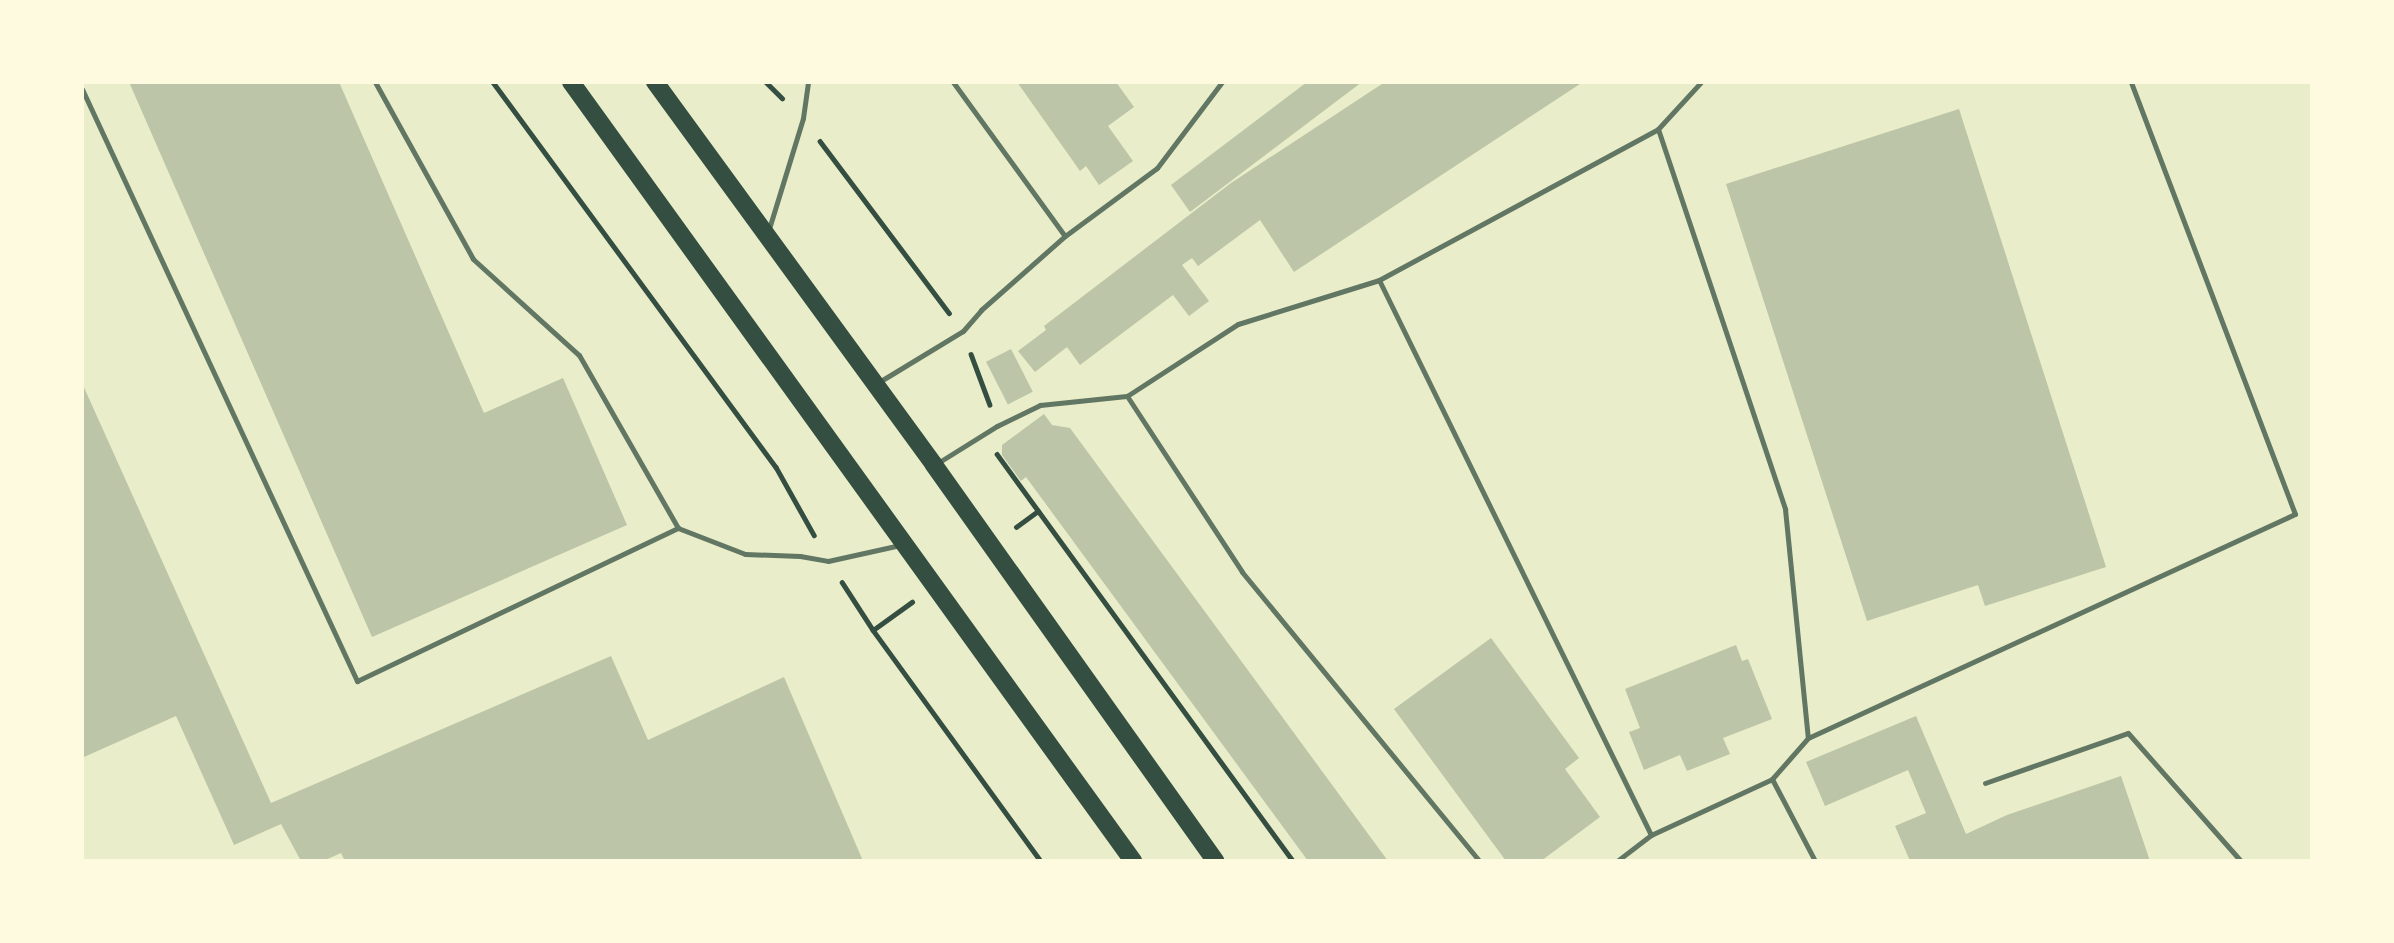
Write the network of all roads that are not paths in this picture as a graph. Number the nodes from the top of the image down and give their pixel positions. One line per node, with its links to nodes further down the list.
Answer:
1 (375, 82): 17 (lane)
2 (571, 82): 18 (main road)
3 (655, 82): 11 (main road)
4 (808, 82): 11 (lane)
5 (953, 82): 12 (lane)
6 (1222, 82): 12 (lane)
7 (1701, 82): 10 (lane)
8 (2131, 82): 19 (lane)
9 (82, 89): 17 (lane)
10 (1658, 129): 13 (lane); 19 (lane)
11 (767, 235): 14 (main road)
12 (1065, 236): 14 (lane)
13 (1380, 279): 15 (lane); 22 (lane)
14 (873, 385): 16 (main road)
15 (1127, 396): 16 (lane); 25 (lane)
16 (934, 465): 24 (main road)
17 (678, 528): 18 (lane)
18 (904, 545): 23 (main road)
19 (1808, 738): 20 (lane)
20 (1772, 779): 22 (lane); 27 (lane)
21 (1985, 783): 28 (lane)
22 (1651, 835): 26 (lane)
23 (1133, 861)
24 (1215, 861)
25 (1479, 861)
26 (1617, 861)
27 (1815, 861)
28 (2241, 861)

